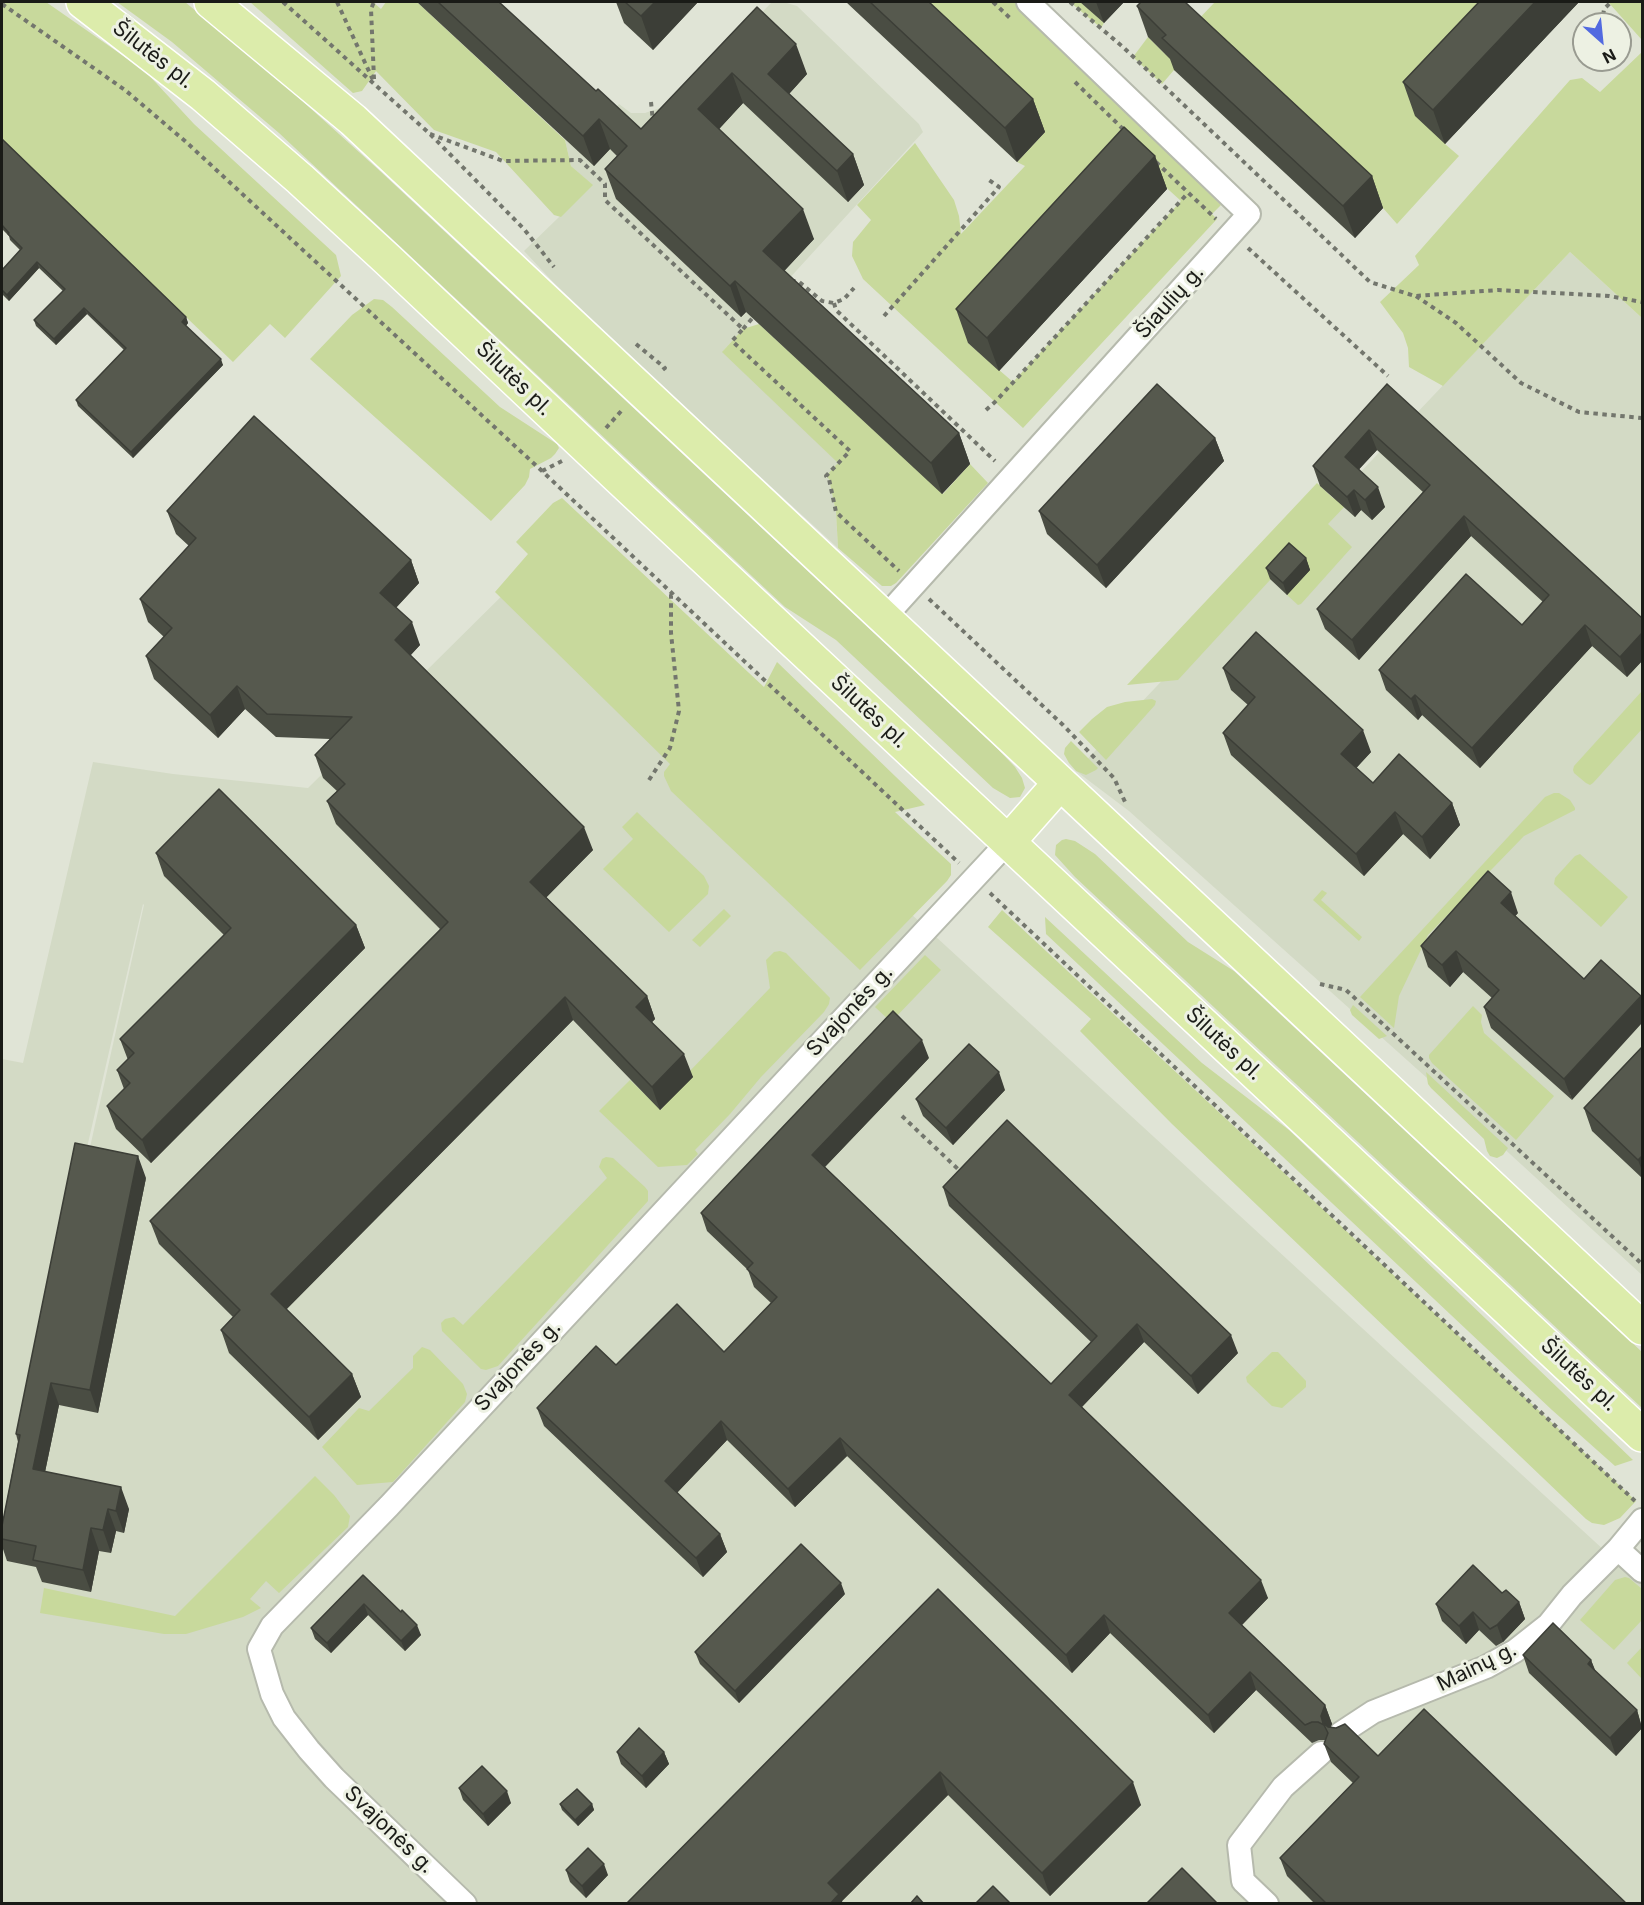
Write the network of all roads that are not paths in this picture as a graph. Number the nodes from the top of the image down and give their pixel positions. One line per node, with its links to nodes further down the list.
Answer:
1 (83, 2): 6 (main road, Šilutės pl.)
2 (211, 2): 4 (main road)
3 (1028, 2): 4 (street, Šiaulių g.)
4 (885, 617): 5 (main road)
5 (1060, 783): 6 (main road); 7 (main road)
6 (1008, 842): 8 (main road, Šilutės pl.); 14 (street, Svajonės g.)
7 (1642, 1328)
8 (1642, 1435)
9 (1642, 1520): 10 (street, Mainų g.)
10 (1618, 1549): 11 (street); 12 (street, Mainų g.)
11 (1642, 1571)
12 (1341, 1733)
13 (1322, 1753): 15 (street)
14 (465, 1904)
15 (1267, 1904)

